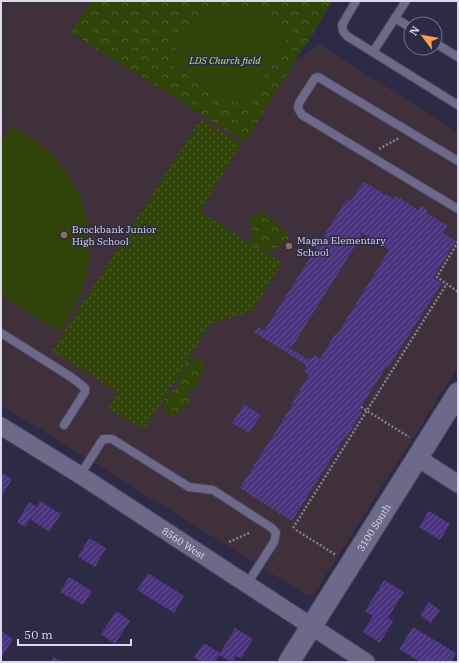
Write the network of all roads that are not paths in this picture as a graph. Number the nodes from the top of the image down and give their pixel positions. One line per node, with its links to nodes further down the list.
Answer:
1 (356, 1): 6 (lane)
2 (406, 1): 3 (lane)
3 (395, 18): 4 (lane); 6 (lane)
4 (403, 23)
5 (443, 48): 7 (lane)
6 (373, 52): 8 (lane)
7 (458, 57)
8 (458, 105)
9 (458, 161): 10 (lane)
10 (458, 209)
11 (1, 333): 13 (lane)
12 (458, 393): 15 (street, 3100 South)
13 (64, 425)
14 (1, 426): 16 (street, 8560 West)
15 (418, 458): 17 (street); 19 (street, 3100 South)
16 (80, 475): 18 (street, 8560 West); 18 (lane)
17 (458, 484)
18 (246, 584): 19 (street, 8560 West)
19 (311, 626): 20 (street, 3100 South); 21 (street, 8560 West)
20 (288, 662)
21 (366, 662)

